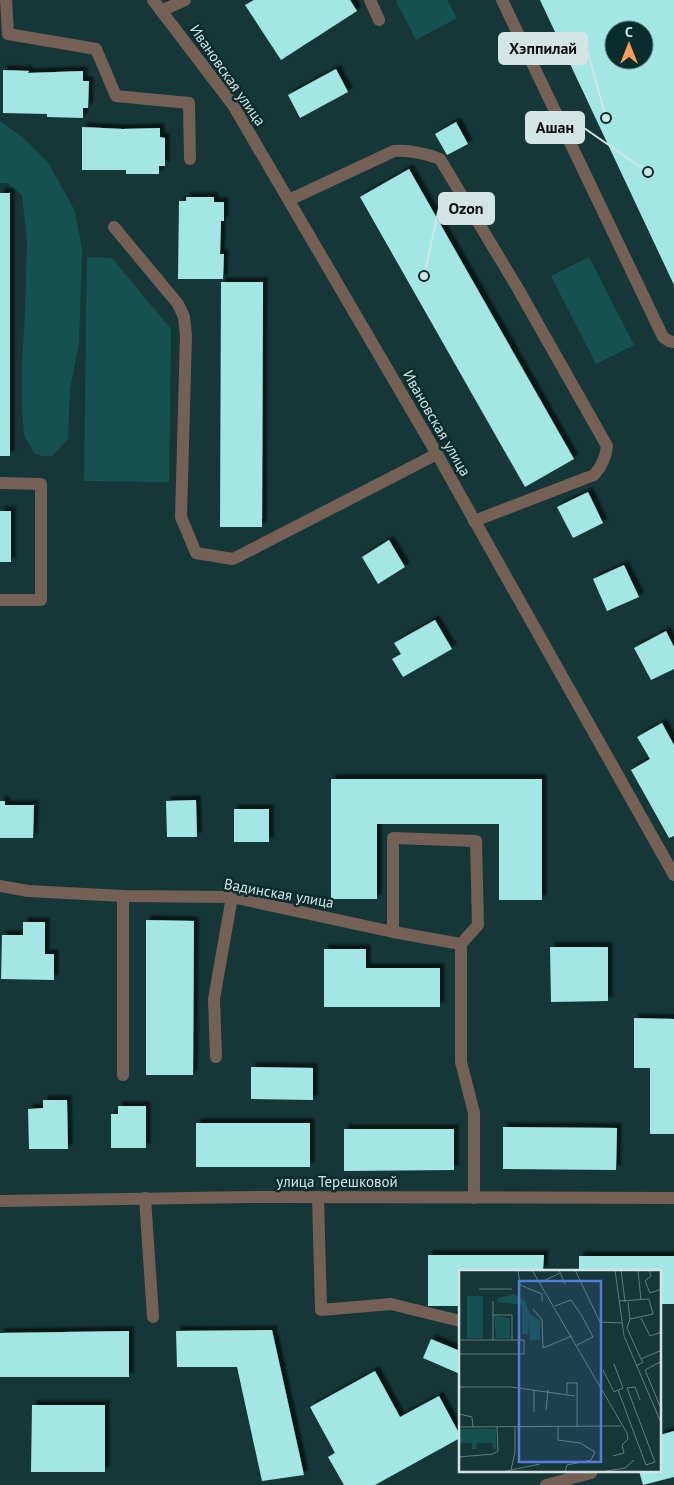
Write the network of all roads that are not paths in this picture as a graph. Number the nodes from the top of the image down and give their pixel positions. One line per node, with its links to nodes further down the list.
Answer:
1 (6, 0): 8 (street)
2 (153, 0): 6 (street, Ивановская улица)
3 (185, 0): 6 (street)
4 (370, 0): 7 (street)
5 (502, 0): 11 (street)
6 (161, 11): 9 (street, Ивановская улица)
7 (379, 20)
8 (190, 159)
9 (290, 200): 12 (street, Ивановская улица); 14 (street)
10 (114, 227): 12 (street)
11 (674, 342)
12 (437, 454): 14 (street, Ивановская улица)
13 (0, 483): 15 (street)
14 (474, 521): 16 (street, Ивановская улица)
15 (0, 600)
16 (674, 875)
17 (0, 886): 18 (street, Вадинская улица)
18 (123, 896): 19 (street, Вадинская улица); 23 (street)
19 (232, 898): 20 (street, Вадинская улица); 22 (street)
20 (393, 932): 21 (street, Вадинская улица); 21 (street)
21 (461, 944): 26 (street)
22 (216, 1057)
23 (123, 1076)
24 (318, 1197): 25 (street, улица Терешковой); 26 (street, улица Терешковой); 30 (street)
25 (145, 1198): 28 (street, улица Терешковой); 29 (street)
26 (474, 1198): 27 (street, улица Терешковой)
27 (674, 1198)
28 (0, 1201)
29 (153, 1317)
30 (459, 1320)
31 (592, 1472): 32 (street)
32 (546, 1485)

